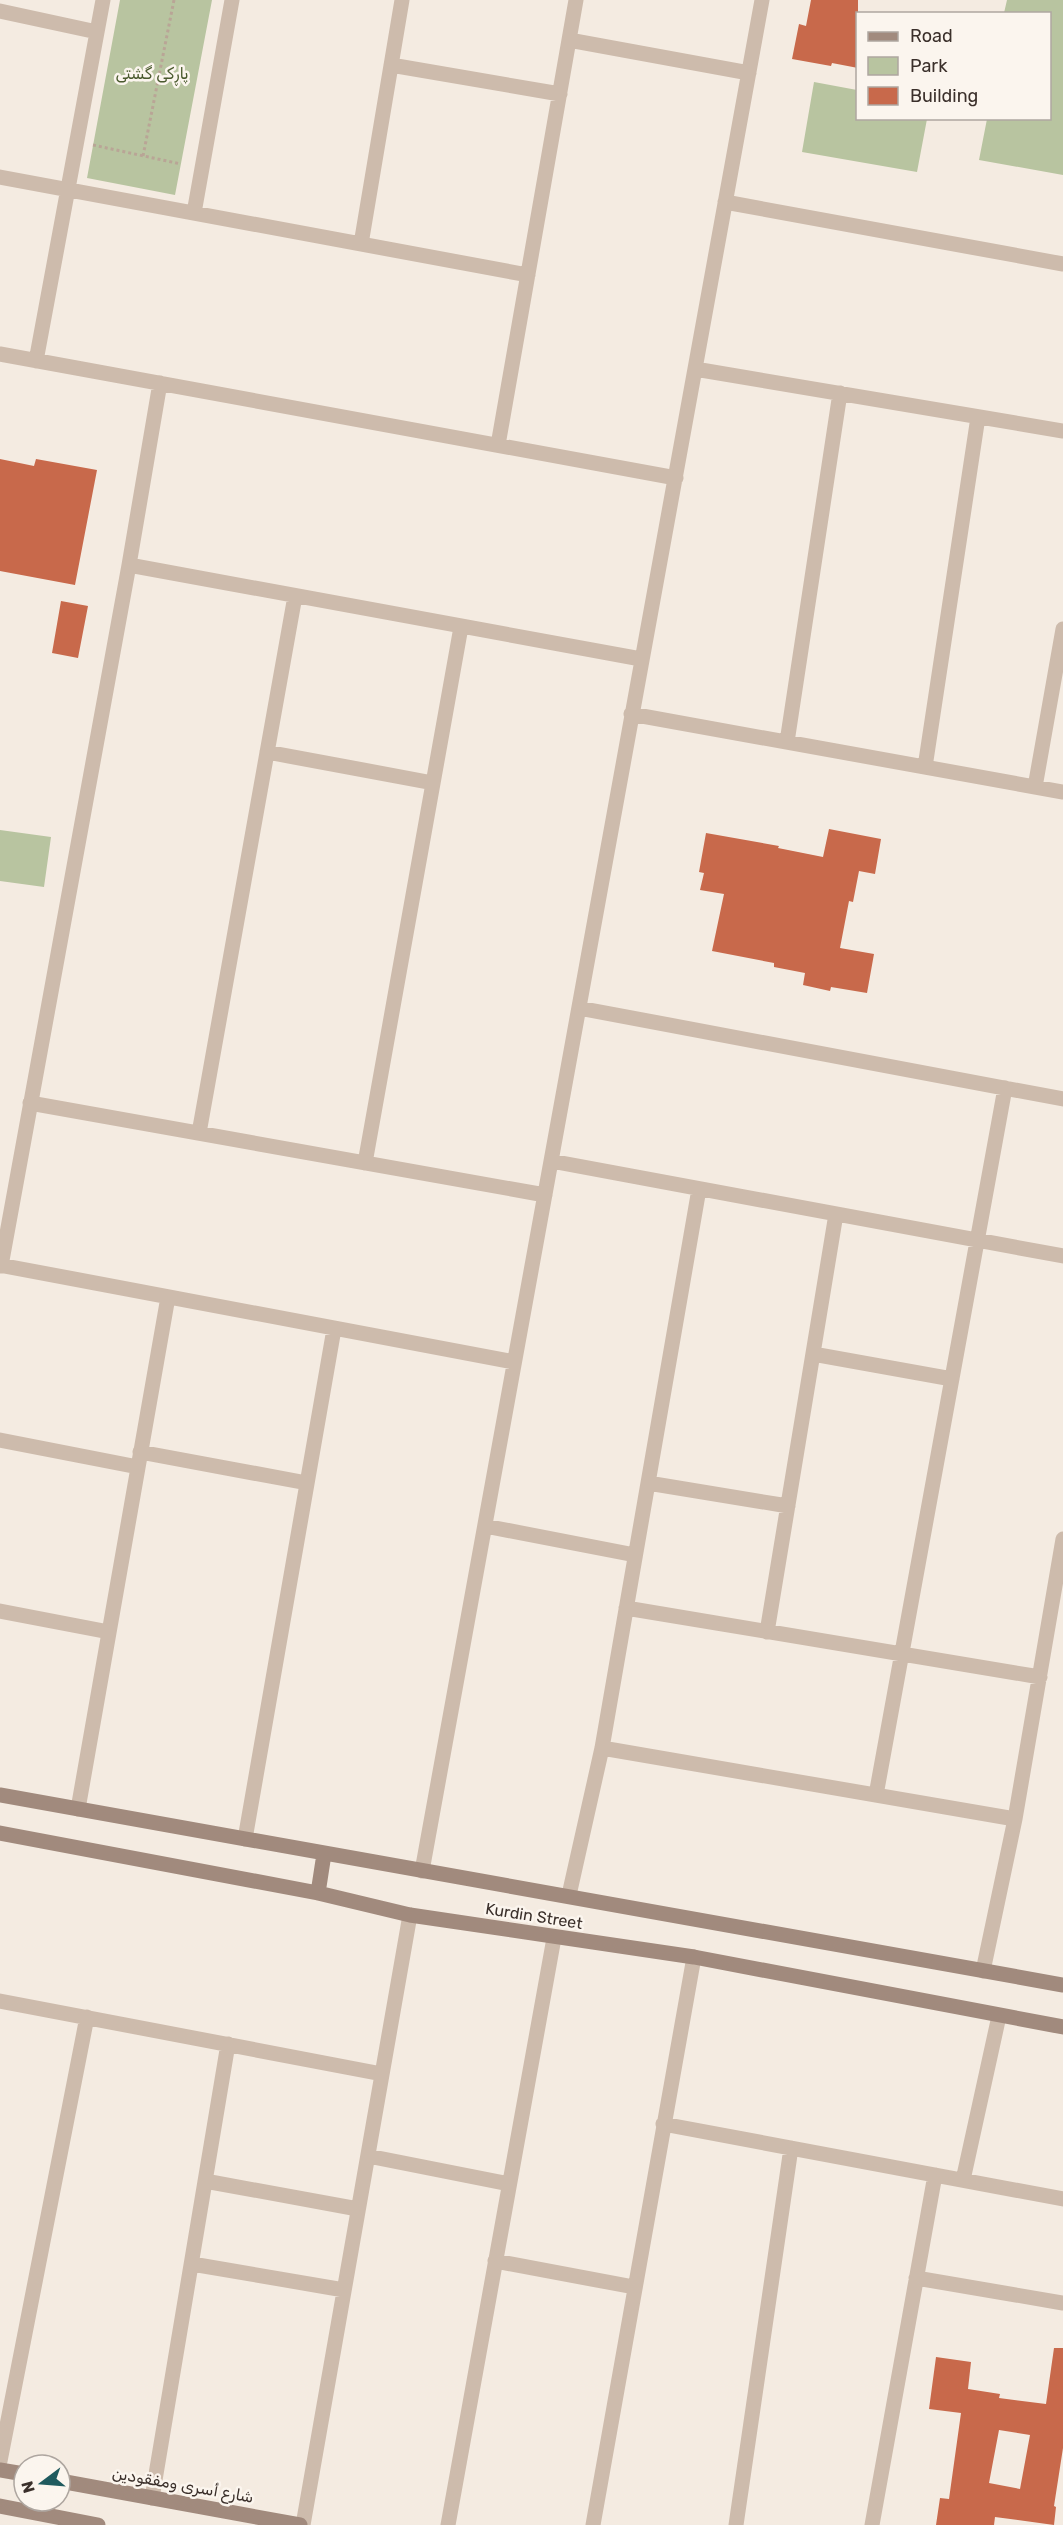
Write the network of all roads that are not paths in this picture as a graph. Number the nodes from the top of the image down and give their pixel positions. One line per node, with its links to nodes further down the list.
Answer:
1 (103, 0): 7 (street)
2 (232, 0): 15 (street)
3 (402, 0): 9 (street)
4 (576, 0): 8 (street)
5 (762, 0): 10 (street)
6 (0, 11): 7 (street)
7 (97, 32): 13 (street)
8 (569, 40): 10 (street); 11 (street)
9 (391, 64): 11 (street); 16 (street)
10 (749, 73): 14 (street)
11 (560, 94): 18 (street)
12 (0, 177): 13 (street)
13 (68, 190): 15 (street); 20 (street)
14 (725, 202): 17 (street); 21 (street)
15 (194, 213): 16 (street)
16 (361, 244): 18 (street)
17 (1063, 264)
18 (528, 274): 26 (street)
19 (0, 354): 20 (street)
20 (36, 361): 22 (street)
21 (695, 369): 23 (street); 27 (street)
22 (160, 383): 26 (street); 28 (street)
23 (840, 393): 24 (street); 34 (street)
24 (978, 417): 25 (street); 36 (street)
25 (1063, 431)
26 (498, 445): 27 (street)
27 (676, 478): 32 (street)
28 (129, 565): 29 (street); 43 (street)
29 (295, 596): 30 (street); 35 (street)
30 (461, 627): 32 (street); 37 (street)
31 (1063, 629): 38 (street)
32 (641, 660): 33 (street)
33 (631, 714): 34 (street); 40 (street)
34 (787, 742): 36 (street)
35 (267, 752): 37 (street); 44 (street)
36 (925, 767): 38 (street)
37 (433, 783): 46 (street)
38 (1035, 787): 39 (street)
39 (1063, 792)
40 (579, 1008): 41 (street); 45 (street)
41 (1005, 1088): 42 (street); 50 (street)
42 (1063, 1099)
43 (30, 1103): 44 (street); 52 (street)
44 (199, 1133): 46 (street)
45 (551, 1161): 47 (street); 48 (street)
46 (365, 1163): 48 (street)
47 (699, 1189): 49 (street); 61 (street)
48 (545, 1195): 56 (street)
49 (836, 1214): 50 (street); 55 (street)
50 (977, 1240): 51 (street); 57 (street)
51 (1063, 1256)
52 (1, 1265): 53 (street)
53 (168, 1297): 54 (street); 59 (street)
54 (334, 1329): 56 (street); 60 (street)
55 (813, 1354): 57 (street); 62 (street)
56 (514, 1362): 63 (street)
57 (952, 1379): 70 (street)
58 (0, 1440): 59 (street)
59 (139, 1459): 60 (street); 68 (street)
60 (307, 1483): 78 (street)
61 (648, 1483): 62 (street); 65 (street)
62 (788, 1506): 69 (street)
63 (485, 1526): 65 (street); 80 (street)
64 (1063, 1541): 71 (street)
65 (635, 1555): 66 (street)
66 (626, 1608): 69 (street); 72 (street)
67 (0, 1611): 68 (street)
68 (109, 1632): 75 (street)
69 (767, 1632): 70 (street)
70 (902, 1654): 71 (street); 74 (street)
71 (1040, 1677): 76 (street)
72 (602, 1748): 74 (street); 82 (street)
73 (0, 1795): 75 (main road, Kurdin Street)
74 (876, 1795): 76 (street)
75 (78, 1809): 78 (main road, Kurdin Street)
76 (1015, 1819): 86 (street)
77 (0, 1833): 81 (main road, Kurdin Street)
78 (245, 1839): 79 (main road, Kurdin Street)
79 (324, 1854): 80 (main road, Kurdin Street); 81 (main road)
80 (422, 1871): 82 (main road, Kurdin Street)
81 (318, 1893): 83 (main road, Kurdin Street)
82 (569, 1895): 86 (main road, Kurdin Street)
83 (410, 1915): 84 (main road, Kurdin Street); 93 (street)
84 (554, 1938): 85 (main road, Kurdin Street); 100 (street)
85 (694, 1957): 89 (main road, Kurdin Street); 94 (street)
86 (983, 1971): 87 (main road, Kurdin Street)
87 (1063, 1985)
88 (0, 2001): 90 (street)
89 (999, 2016): 91 (main road, Kurdin Street); 98 (street)
90 (87, 2018): 92 (street); 109 (street)
91 (1063, 2027)
92 (228, 2044): 93 (street); 99 (street)
93 (382, 2074): 96 (street)
94 (663, 2124): 95 (street); 106 (street)
95 (791, 2148): 97 (street); 117 (street)
96 (368, 2156): 100 (street); 102 (street)
97 (935, 2175): 98 (street); 105 (street)
98 (963, 2180): 101 (street)
99 (205, 2181): 102 (street); 104 (street)
100 (509, 2184): 103 (street)
101 (1063, 2199)
102 (358, 2209): 107 (street)
103 (495, 2261): 106 (street); 115 (street)
104 (192, 2264): 107 (street); 111 (street)
105 (916, 2278): 108 (street); 118 (street)
106 (634, 2288): 116 (street)
107 (344, 2290): 114 (street)
108 (1063, 2303)
109 (0, 2461)
110 (72, 2483): 111 (main road, شارع أسرى ومفقودين)
111 (152, 2498): 114 (main road, شارع أسرى ومفقودين)
112 (0, 2506): 113 (main road)
113 (99, 2525)
114 (301, 2525)
115 (447, 2525)
116 (593, 2525)
117 (736, 2525)
118 (872, 2525)

